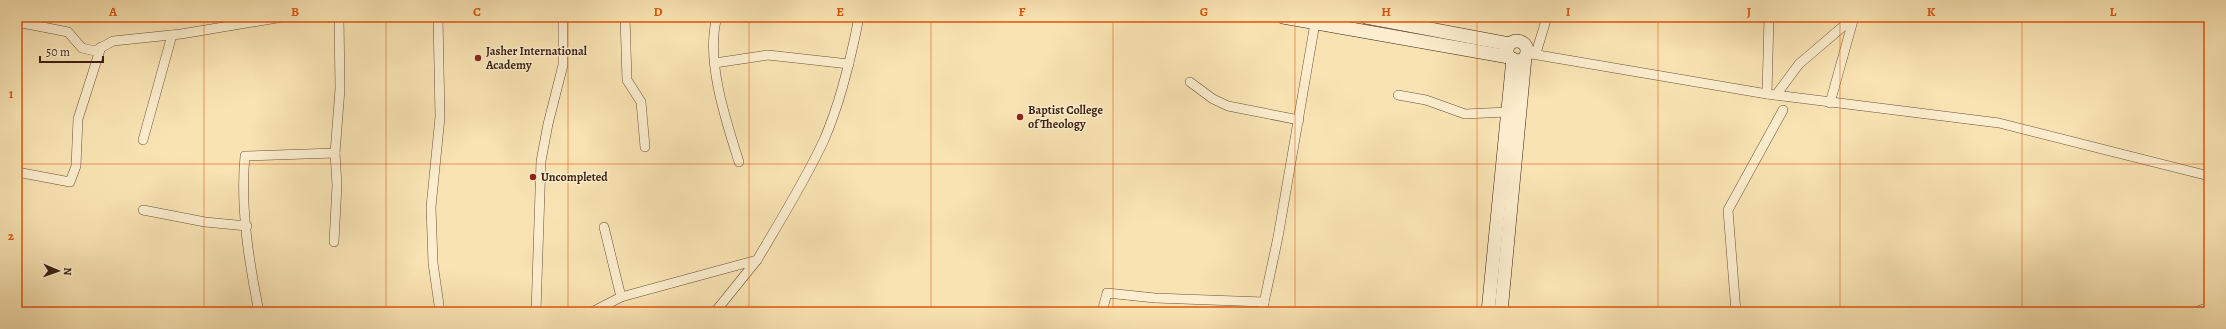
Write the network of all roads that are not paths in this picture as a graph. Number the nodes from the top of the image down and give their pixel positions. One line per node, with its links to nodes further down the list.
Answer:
1 (283, 17): 13 (street)
2 (339, 17): 31 (street)
3 (438, 17): 44 (street)
4 (563, 17): 45 (street)
5 (625, 17): 30 (street)
6 (717, 17): 19 (street)
7 (859, 17): 20 (street)
8 (1283, 17): 15 (street)
9 (1366, 17): 18 (street)
10 (1547, 17): 18 (street)
11 (1769, 17): 22 (street)
12 (1854, 17): 24 (street); 25 (street)
13 (233, 21): 16 (street)
14 (17, 22): 17 (street)
15 (1315, 23): 18 (street); 28 (street)
16 (172, 34): 17 (street); 29 (street)
17 (102, 47): 33 (street)
18 (1520, 54): 22 (street); 27 (street); 51 (street)
19 (715, 63): 20 (street); 32 (street)
20 (849, 64): 39 (street)
21 (1190, 82): 28 (street)
22 (1767, 94): 24 (street)
23 (1398, 95): 27 (street)
24 (1776, 95): 25 (street)
25 (1830, 103): 34 (street)
26 (1783, 110): 52 (street)
27 (1507, 112): 50 (street)
28 (1299, 120): 41 (street)
29 (143, 140)
30 (645, 147)
31 (335, 153): 36 (street); 38 (street)
32 (739, 162)
33 (17, 172)
34 (2209, 176)
35 (143, 210): 36 (street)
36 (247, 226): 43 (street)
37 (604, 227): 40 (street)
38 (334, 242)
39 (757, 260): 40 (street); 47 (street)
40 (621, 298): 46 (street)
41 (1264, 302): 48 (street); 49 (street)
42 (2209, 307): 53 (street)
43 (259, 312)
44 (440, 312)
45 (536, 312)
46 (592, 312)
47 (716, 312)
48 (1102, 312)
49 (1262, 312)
50 (1488, 312)
51 (1501, 312)
52 (1736, 312)
53 (2196, 312)

